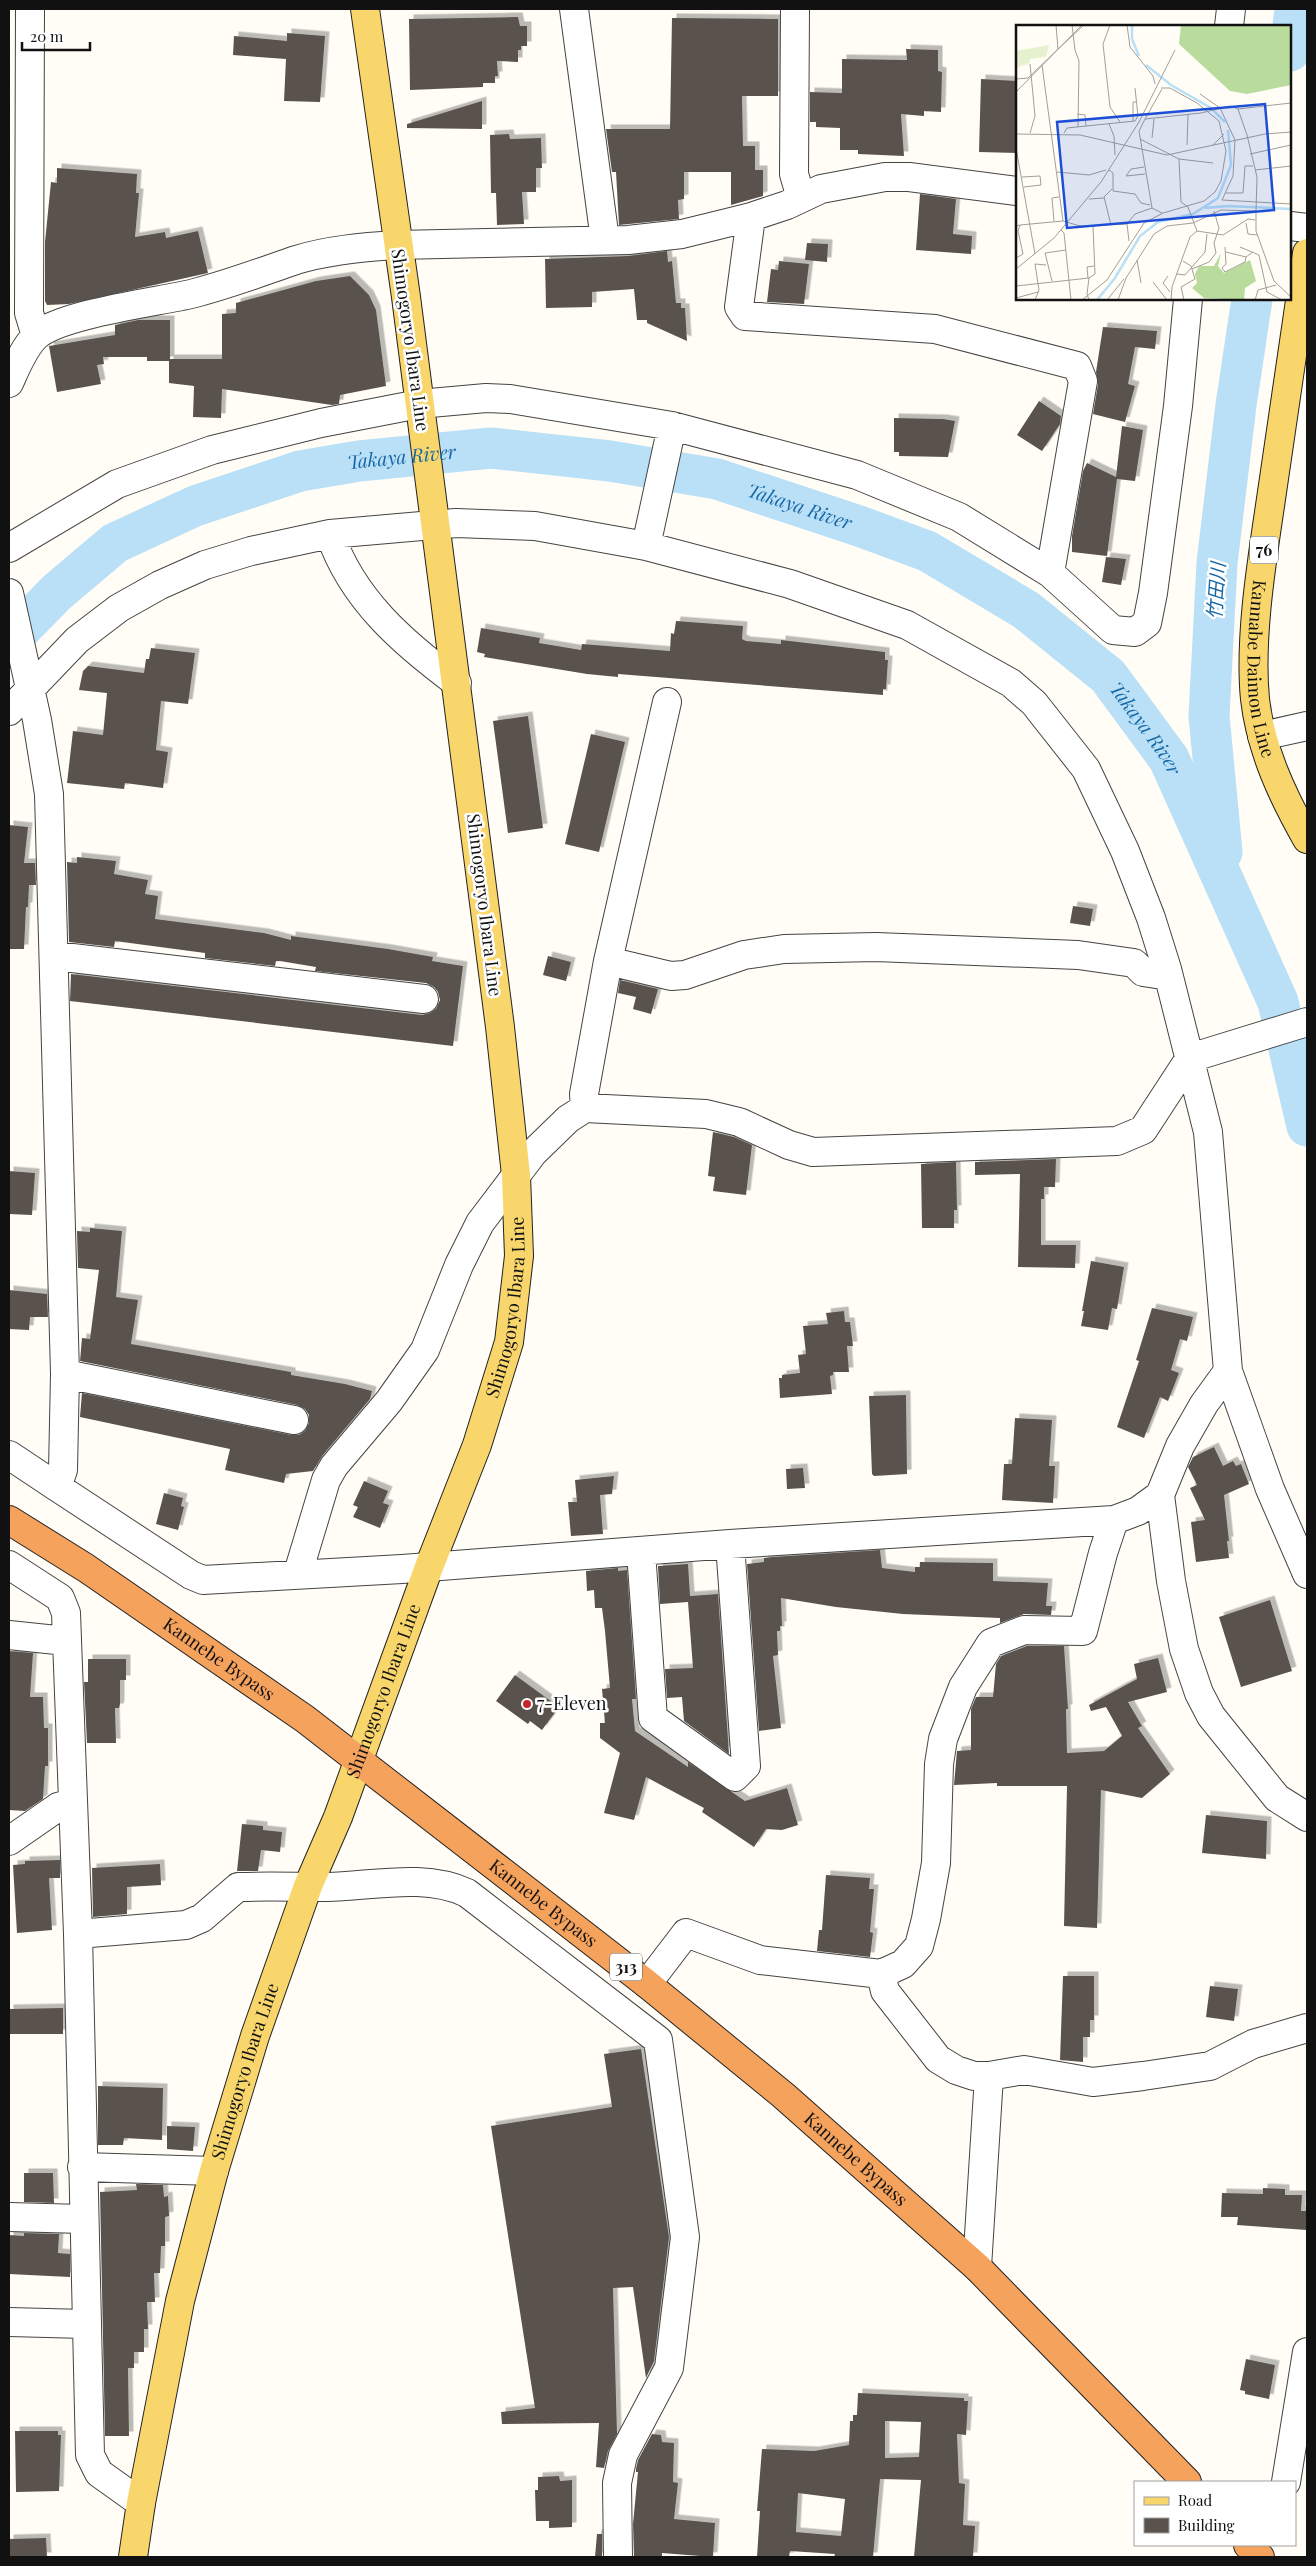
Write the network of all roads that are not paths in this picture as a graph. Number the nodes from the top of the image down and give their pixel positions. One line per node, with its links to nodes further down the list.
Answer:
1 (30, 9): 14 (street)
2 (365, 9): 12 (main road, Shimogoryo Ibara Line)
3 (574, 9): 11 (street)
4 (795, 9): 8 (street)
5 (1230, 9): 6 (street)
6 (1228, 25)
7 (1016, 191): 8 (street)
8 (801, 198): 9 (street)
9 (751, 217): 11 (street); 22 (street)
10 (1301, 234): 29 (main road, Kannabe Daimon Line / 76)
11 (605, 240): 12 (street)
12 (397, 244): 14 (street); 16 (main road, Shimogoryo Ibara Line)
13 (1188, 300): 22 (street)
14 (36, 336): 15 (street)
15 (9, 383)
16 (420, 409): 17 (street); 18 (main road, Shimogoryo Ibara Line); 21 (street)
17 (671, 430): 20 (street); 22 (street)
18 (434, 517): 19 (street); 20 (street); 24 (main road, Shimogoryo Ibara Line)
19 (330, 534): 24 (street); 25 (street)
20 (648, 538): 33 (street)
21 (9, 548)
22 (1050, 573)
23 (9, 594): 25 (street)
24 (457, 683): 38 (main road, Shimogoryo Ibara Line)
25 (29, 684): 27 (street); 31 (street)
26 (667, 702): 32 (street)
27 (9, 711)
28 (1307, 726): 29 (street)
29 (1262, 736): 30 (main road, Kannabe Daimon Line / 76)
30 (1307, 840)
31 (55, 956): 34 (street); 40 (street)
32 (608, 961): 33 (street); 37 (street)
33 (1167, 969): 36 (street)
34 (424, 999)
35 (1307, 1022): 36 (street)
36 (1193, 1058): 37 (street); 39 (street)
37 (585, 1108): 38 (street)
38 (516, 1175): 49 (main road, Shimogoryo Ibara Line); 51 (street)
39 (1228, 1371): 44 (street); 52 (street)
40 (65, 1374): 41 (street); 43 (street)
41 (294, 1420)
42 (9, 1455): 43 (street)
43 (57, 1487): 51 (street)
44 (1160, 1495): 46 (street); 57 (street)
45 (9, 1520): 55 (highway, Kannebe Bypass / 313)
46 (1114, 1520): 47 (street); 63 (street)
47 (730, 1544): 48 (street); 48 (street)
48 (641, 1552): 49 (street)
49 (429, 1567): 51 (street); 55 (main road, Shimogoryo Ibara Line)
50 (10, 1568): 54 (street)
51 (298, 1573)
52 (1307, 1574)
53 (9, 1635): 54 (street)
54 (66, 1640): 56 (street)
55 (359, 1759): 59 (main road, Shimogoryo Ibara Line); 60 (highway, Kannebe Bypass / 313)
56 (72, 1803): 58 (street); 61 (street)
57 (1307, 1817)
58 (9, 1841)
59 (308, 1886): 61 (street); 62 (street); 68 (main road, Shimogoryo Ibara Line)
60 (578, 1930): 62 (street); 64 (highway, Kannebe Bypass / 313)
61 (78, 1934): 67 (street)
62 (557, 1960): 79 (street)
63 (881, 1974): 64 (street); 66 (street)
64 (647, 1984): 71 (highway, Kannebe Bypass / 313)
65 (1307, 2028): 66 (street)
66 (989, 2076): 71 (street)
67 (82, 2167): 68 (street); 70 (street)
68 (214, 2171): 77 (main road, Shimogoryo Ibara Line)
69 (9, 2217): 70 (street)
70 (83, 2219): 73 (street)
71 (977, 2266): 75 (highway, Kannebe Bypass / 313)
72 (9, 2322): 73 (street)
73 (85, 2324): 77 (street)
74 (1307, 2352): 76 (street)
75 (1186, 2481)
76 (1286, 2481)
77 (141, 2503): 78 (main road, Shimogoryo Ibara Line)
78 (133, 2557)
79 (618, 2557)

